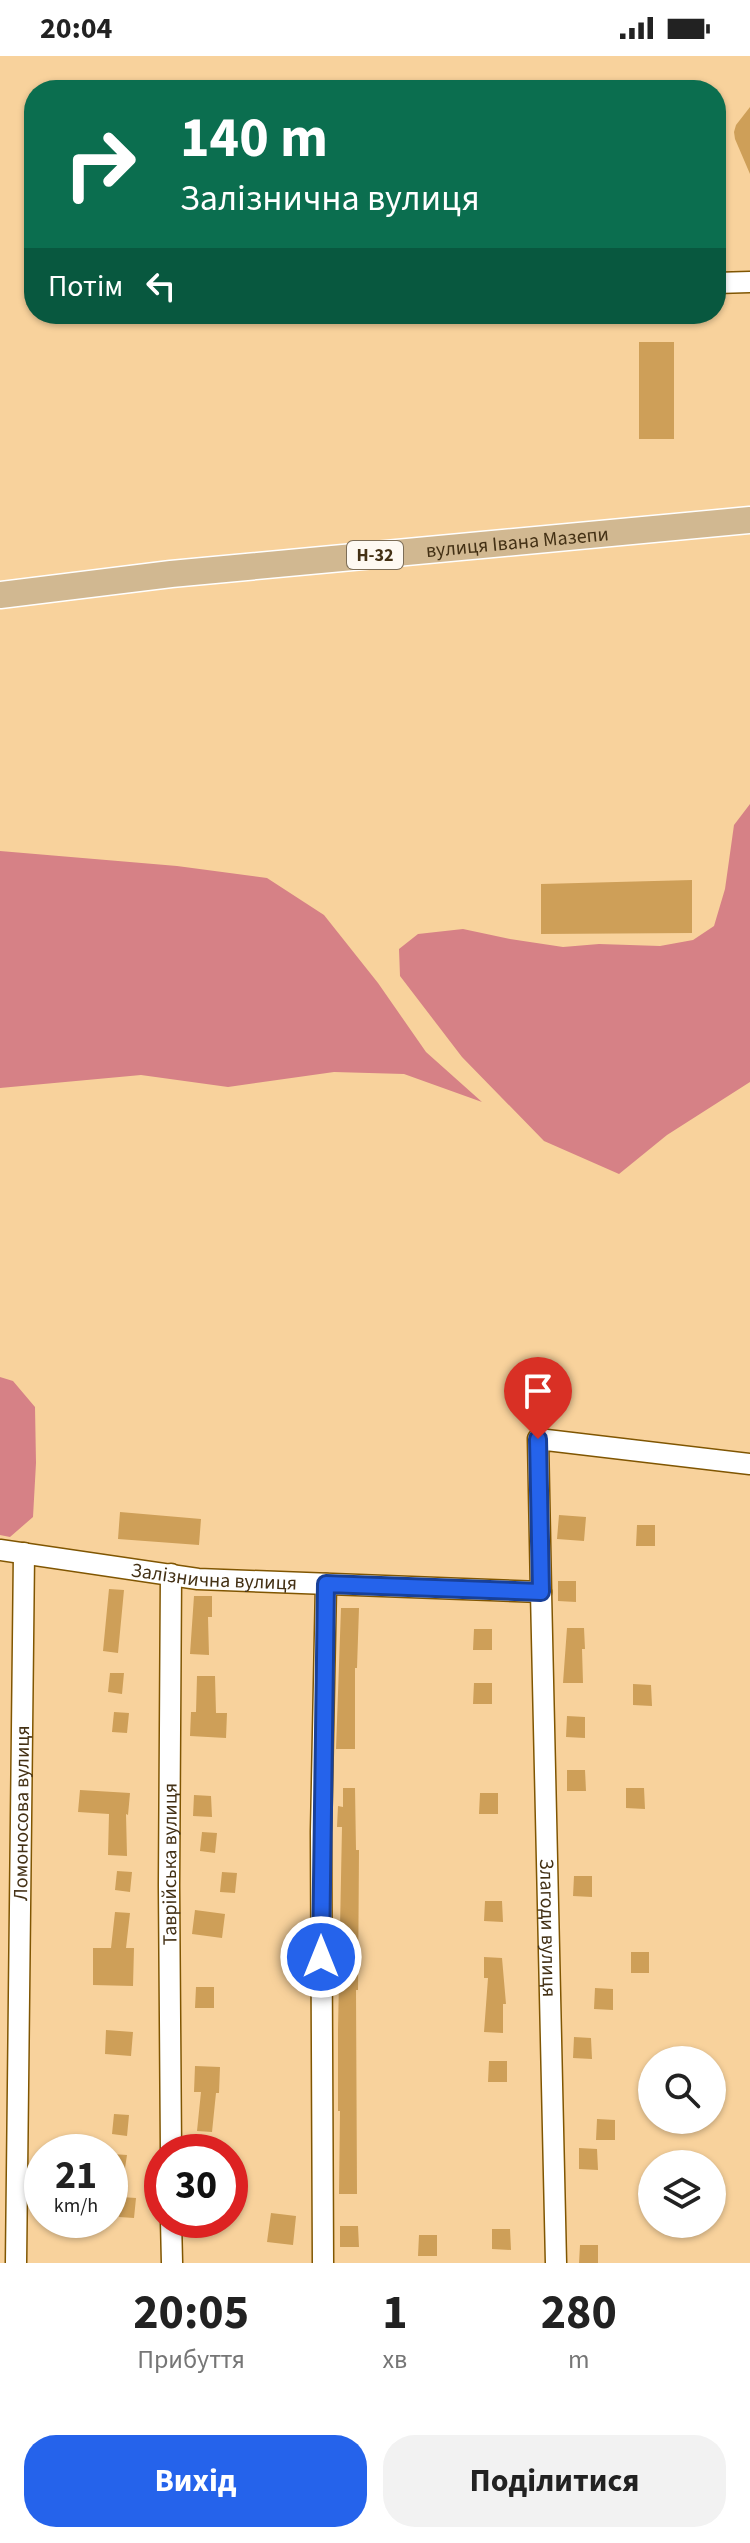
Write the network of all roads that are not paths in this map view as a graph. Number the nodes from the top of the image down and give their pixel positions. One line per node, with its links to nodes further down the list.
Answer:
1 (750, 282): 2 (street)
2 (726, 283)
3 (750, 520): 4 (main road, вулиця Івана Мазепи / Н-32)
4 (0, 595)
5 (750, 1464): 10 (street)
6 (0, 1550): 7 (street, Залізнична вулиця)
7 (24, 1553): 8 (street, Залізнична вулиця); 13 (street, Ломоносова вулиця)
8 (171, 1574): 9 (street, Залізнична вулиця); 11 (street, Таврійська вулиця)
9 (326, 1584): 10 (street, Залізнична вулиця); 15 (street)
10 (541, 1592): 16 (street, Злагоди вулиця)
11 (171, 2134)
12 (171, 2238): 14 (street)
13 (16, 2263)
14 (172, 2263)
15 (323, 2263)
16 (556, 2263)

